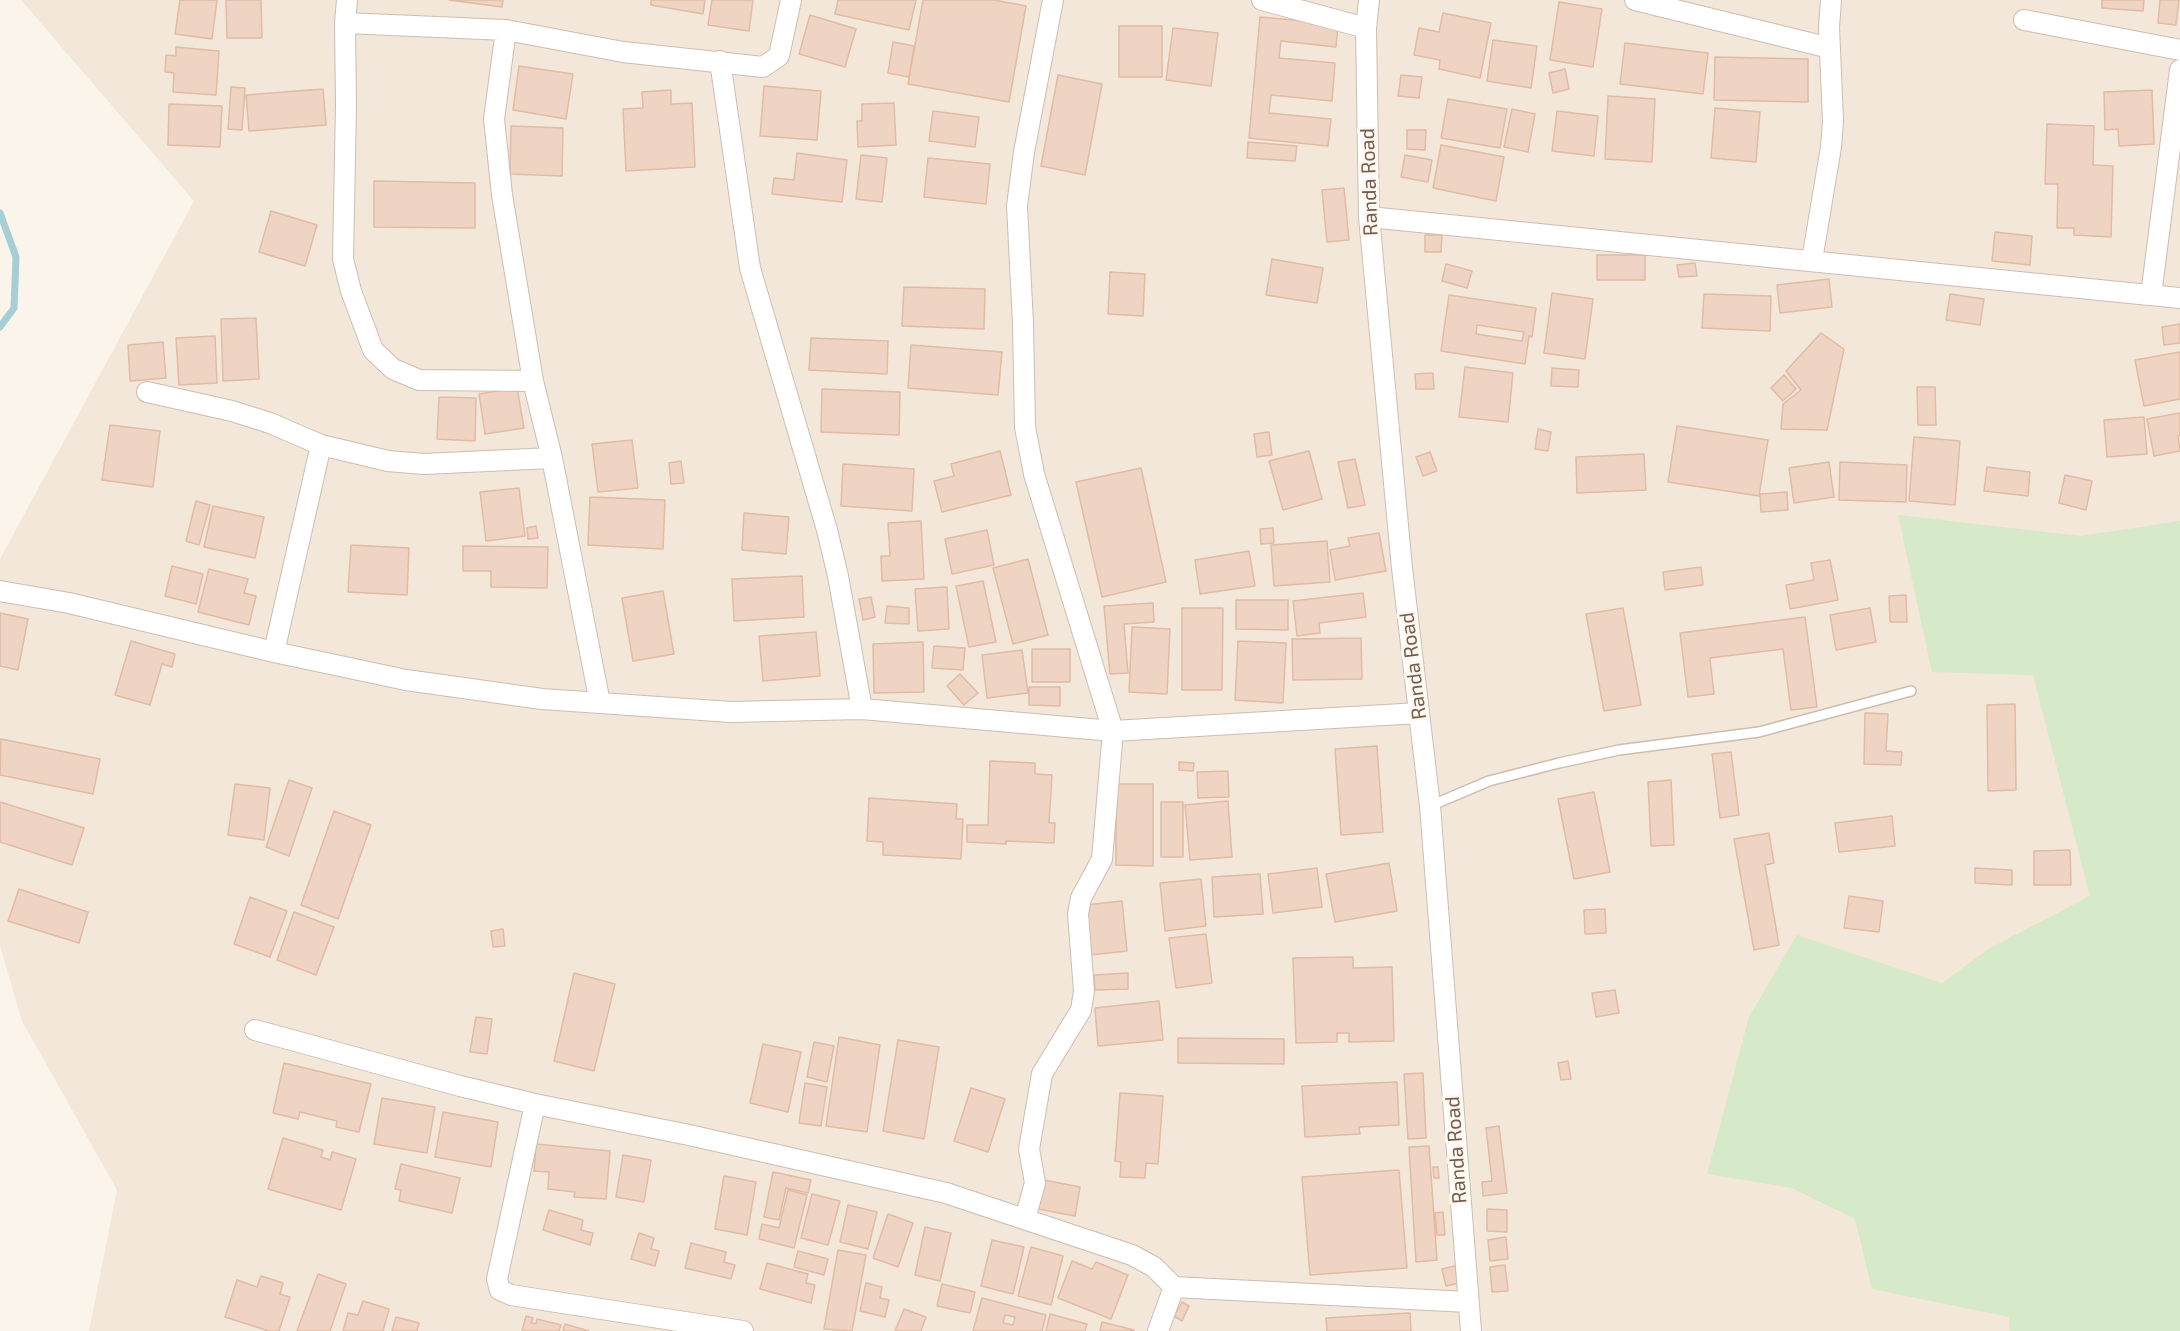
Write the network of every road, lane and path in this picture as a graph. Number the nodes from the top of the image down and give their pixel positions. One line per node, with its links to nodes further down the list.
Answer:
1 (347, 0): 9 (street)
2 (791, 0): 14 (street)
3 (1053, 0): 30 (street)
4 (1262, 0): 10 (street)
5 (1369, 0): 10 (street, Randa Road)
6 (1635, 0): 12 (street)
7 (1831, 0): 12 (street)
8 (2024, 20): 13 (street)
9 (345, 23): 11 (street); 20 (street)
10 (1366, 28): 16 (street, Randa Road)
11 (506, 30): 14 (street); 20 (street)
12 (1830, 48): 17 (street)
13 (2180, 50)
14 (720, 62): 28 (street)
15 (2180, 70): 18 (street)
16 (1369, 217): 17 (street); 29 (street, Randa Road)
17 (1812, 260): 18 (street)
18 (2151, 296): 19 (street)
19 (2180, 298)
20 (533, 381): 23 (street)
21 (147, 392): 22 (street)
22 (321, 445): 23 (street); 25 (street)
23 (552, 459): 27 (street)
24 (0, 591): 25 (street)
25 (274, 652): 27 (street)
26 (1911, 691): 31 (lane)
27 (600, 703): 28 (street)
28 (862, 709): 30 (street)
29 (1419, 713): 30 (street); 31 (street, Randa Road)
30 (1113, 731): 34 (street)
31 (1430, 806): 36 (street, Randa Road)
32 (255, 1030): 33 (street)
33 (536, 1104): 34 (street); 37 (street)
34 (1025, 1219): 35 (street)
35 (1174, 1287): 36 (street); 38 (street)
36 (1468, 1302): 39 (street, Randa Road)
37 (733, 1330)
38 (1158, 1331)
39 (1471, 1331)

